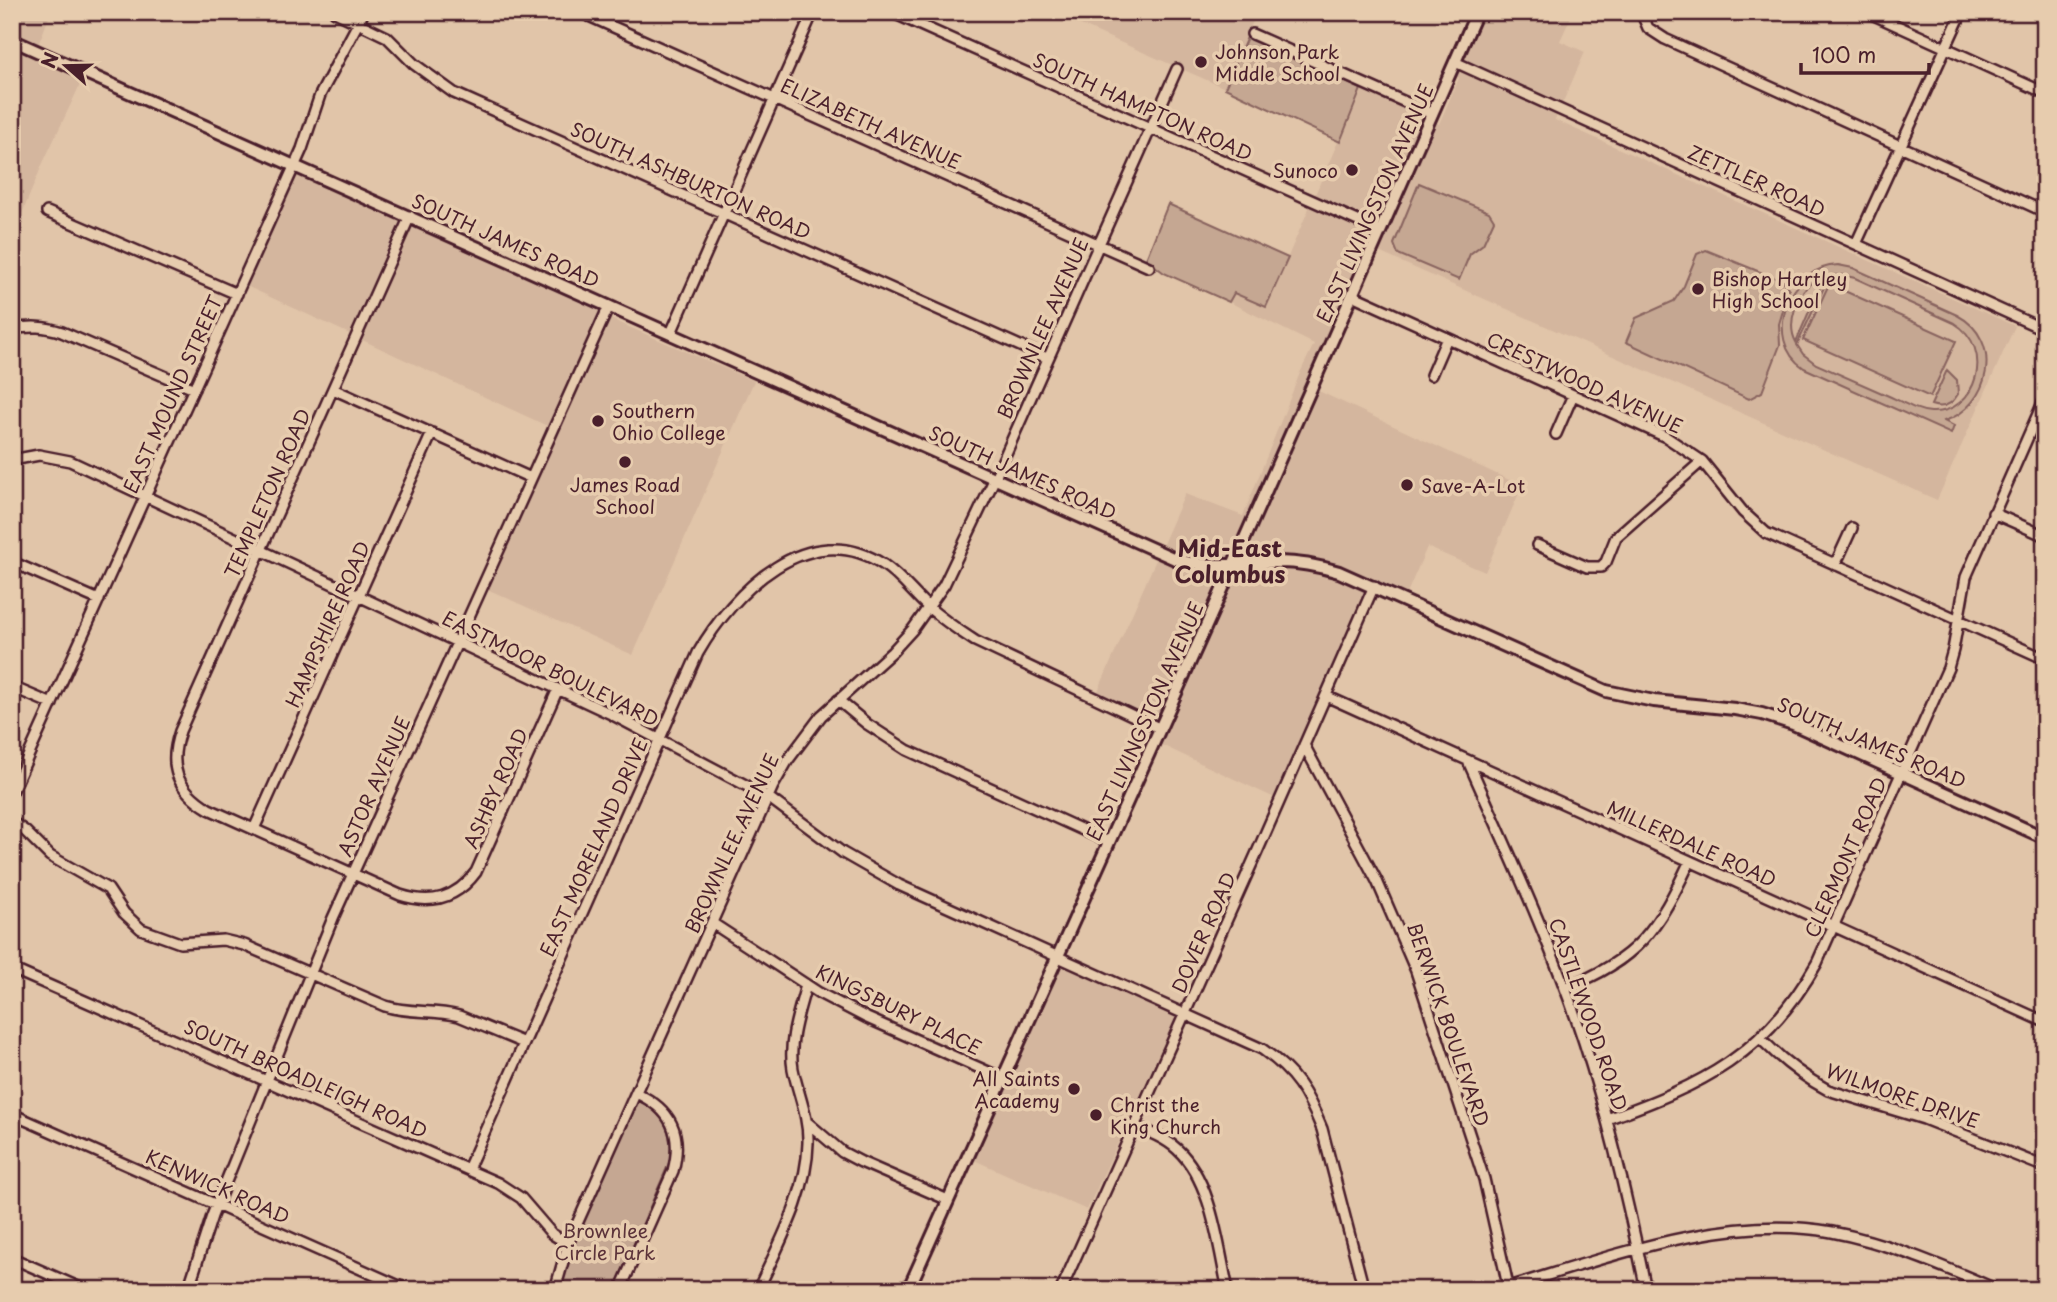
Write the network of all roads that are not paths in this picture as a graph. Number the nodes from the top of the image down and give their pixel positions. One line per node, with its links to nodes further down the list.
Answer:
1 (335, 12): 10 (street, SOUTH ASHBURTON ROAD)
2 (365, 12): 10 (street, EAST MOUND STREET)
3 (580, 12): 17 (street, ELIZABETH AVENUE)
4 (813, 12): 17 (street)
5 (891, 12): 19 (street, SOUTH HAMPTON ROAD)
6 (1477, 12): 14 (main road, EAST LIVINGSTON AVENUE)
7 (1641, 12): 20 (street)
8 (1867, 12): 13 (street)
9 (1962, 12): 13 (street)
10 (360, 22): 21 (street, EAST MOUND STREET); 24 (street, SOUTH ASHBURTON ROAD)
11 (1252, 34): 18 (street)
12 (12, 40): 21 (main road, SOUTH JAMES ROAD)
13 (1946, 48): 16 (street); 20 (street)
14 (1455, 62): 18 (main road, EAST LIVINGSTON AVENUE); 28 (street, ZETTLER ROAD)
15 (1177, 69): 19 (street, BROWNLEE AVENUE)
16 (2045, 93)
17 (774, 99): 24 (street); 27 (street, ELIZABETH AVENUE)
18 (1432, 114): 26 (main road, EAST LIVINGSTON AVENUE)
19 (1149, 128): 26 (street, SOUTH HAMPTON ROAD); 27 (street, BROWNLEE AVENUE)
20 (1901, 147): 23 (street); 28 (street)
21 (295, 164): 25 (main road, SOUTH JAMES ROAD); 30 (street, EAST MOUND STREET)
22 (47, 212): 30 (street)
23 (2045, 212)
24 (723, 214): 35 (street); 37 (street, SOUTH ASHBURTON ROAD)
25 (410, 216): 32 (main road, SOUTH JAMES ROAD); 40 (street, TEMPLETON ROAD)
26 (1380, 231): 31 (main road, EAST LIVINGSTON AVENUE)
27 (1098, 244): 29 (street, ELIZABETH AVENUE); 37 (street, BROWNLEE AVENUE)
28 (1856, 244): 34 (street, ZETTLER ROAD)
29 (1149, 267)
30 (237, 294): 39 (street, EAST MOUND STREET)
31 (1352, 295): 36 (street, CRESTWOOD AVENUE); 56 (main road, EAST LIVINGSTON AVENUE)
32 (609, 306): 35 (main road, SOUTH JAMES ROAD); 47 (street, ASTOR AVENUE)
33 (12, 329): 39 (street)
34 (2045, 330)
35 (671, 333): 48 (main road, SOUTH JAMES ROAD)
36 (1447, 338): 38 (street); 41 (street, CRESTWOOD AVENUE)
37 (1047, 358): 48 (street, BROWNLEE AVENUE)
38 (1431, 375)
39 (194, 389): 49 (street, EAST MOUND STREET)
40 (333, 389): 43 (street); 54 (street, TEMPLETON ROAD)
41 (1573, 395): 44 (street); 46 (street, CRESTWOOD AVENUE)
42 (2045, 398): 50 (street, CLERMONT ROAD)
43 (432, 433): 47 (street); 59 (street, HAMPSHIRE ROAD)
44 (1556, 434)
45 (12, 460): 49 (street, EASTMOOR BOULEVARD)
46 (1702, 461): 53 (street); 57 (street, CRESTWOOD AVENUE)
47 (531, 478): 63 (street, ASTOR AVENUE)
48 (995, 478): 56 (main road, SOUTH JAMES ROAD); 61 (street, BROWNLEE AVENUE)
49 (145, 496): 54 (street, EASTMOOR BOULEVARD); 60 (street, EAST MOUND STREET)
50 (1993, 513): 52 (street); 62 (street, CLERMONT ROAD)
51 (1852, 528): 57 (street)
52 (2045, 536)
53 (1537, 545)
54 (261, 550): 59 (street, EASTMOOR BOULEVARD); 78 (street, TEMPLETON ROAD)
55 (12, 562): 60 (street)
56 (1234, 565): 58 (main road, SOUTH JAMES ROAD); 70 (main road, EAST LIVINGSTON AVENUE)
57 (1835, 565): 62 (street, CRESTWOOD AVENUE)
58 (1374, 586): 67 (street, DOVER ROAD); 74 (main road, SOUTH JAMES ROAD)
59 (359, 596): 63 (street, EASTMOOR BOULEVARD); 78 (street, HAMPSHIRE ROAD)
60 (99, 600): 69 (street, EAST MOUND STREET)
61 (929, 607): 68 (street, BROWNLEE AVENUE); 70 (street, EAST MORELAND DRIVE); 71 (street, EAST MORELAND DRIVE)
62 (1958, 621): 64 (street, CRESTWOOD AVENUE); 74 (street, CLERMONT ROAD)
63 (457, 641): 66 (street, EASTMOOR BOULEVARD); 82 (street, ASTOR AVENUE)
64 (2045, 659)
65 (12, 687): 69 (street)
66 (558, 689): 71 (street, EASTMOOR BOULEVARD); 82 (street, ASHBY ROAD)
67 (1326, 696): 72 (street, DOVER ROAD); 73 (street, MILLERDALE ROAD)
68 (838, 700): 76 (street, BROWNLEE AVENUE); 80 (street)
69 (52, 704): 75 (street, EAST MOUND STREET)
70 (1159, 728): 80 (main road, EAST LIVINGSTON AVENUE)
71 (660, 740): 76 (street, EASTMOOR BOULEVARD); 93 (street, EAST MORELAND DRIVE)
72 (1304, 745): 90 (street, DOVER ROAD); 108 (street, BERWICK BOULEVARD)
73 (1468, 761): 81 (street, MILLERDALE ROAD); 89 (street, CASTLEWOOD ROAD)
74 (1902, 773): 79 (main road, SOUTH JAMES ROAD); 84 (street, CLERMONT ROAD)
75 (12, 792)
76 (768, 797): 83 (street, BROWNLEE AVENUE); 85 (street, EASTMOOR BOULEVARD)
77 (12, 822): 87 (street)
78 (254, 829): 82 (street)
79 (2045, 838)
80 (1109, 842): 85 (main road, EAST LIVINGSTON AVENUE)
81 (1690, 861): 84 (street, MILLERDALE ROAD); 89 (street)
82 (353, 873): 87 (street, ASTOR AVENUE)
83 (712, 923): 88 (street, KINGSBURY PLACE); 96 (street, BROWNLEE AVENUE)
84 (1833, 926): 91 (street, MILLERDALE ROAD); 92 (street, CLERMONT ROAD)
85 (1056, 956): 90 (street, EASTMOOR BOULEVARD); 94 (main road, EAST LIVINGSTON AVENUE)
86 (12, 969): 95 (street, SOUTH BROADLEIGH ROAD)
87 (310, 973): 93 (street); 95 (street, ASTOR AVENUE)
88 (806, 985): 94 (street, KINGSBURY PLACE); 99 (street)
89 (1565, 988): 98 (street, CASTLEWOOD ROAD)
90 (1185, 1013): 100 (street, DOVER ROAD); 118 (street, EASTMOOR BOULEVARD)
91 (2045, 1022)
92 (1760, 1039): 98 (street, CLERMONT ROAD); 101 (street, WILMORE DRIVE)
93 (524, 1043): 102 (street, EAST MORELAND DRIVE)
94 (1002, 1078): 103 (main road, EAST LIVINGSTON AVENUE)
95 (267, 1080): 102 (street, SOUTH BROADLEIGH ROAD); 104 (street, ASTOR AVENUE)
96 (636, 1093): 105 (street, BROWNLEE AVENUE); 113 (street)
97 (12, 1114): 104 (street, KENWICK ROAD)
98 (1607, 1119): 106 (street, CASTLEWOOD ROAD)
99 (807, 1123): 103 (street); 114 (street)
100 (1135, 1126): 116 (street, DOVER ROAD); 117 (street)
101 (2045, 1167)
102 (467, 1169): 105 (street, SOUTH BROADLEIGH ROAD)
103 (948, 1200): 115 (main road, EAST LIVINGSTON AVENUE)
104 (216, 1204): 110 (street, ASTOR AVENUE); 111 (street, KENWICK ROAD)
105 (568, 1244): 112 (street, BROWNLEE AVENUE)
106 (1637, 1248): 108 (street); 119 (street, CASTLEWOOD ROAD); 120 (street)
107 (12, 1258): 109 (street)
108 (1505, 1289)
109 (85, 1290)
110 (188, 1290)
111 (408, 1290)
112 (555, 1290)
113 (620, 1290)
114 (758, 1290)
115 (908, 1290)
116 (1060, 1290)
117 (1228, 1290)
118 (1364, 1290)
119 (1646, 1290)
120 (1998, 1290)

